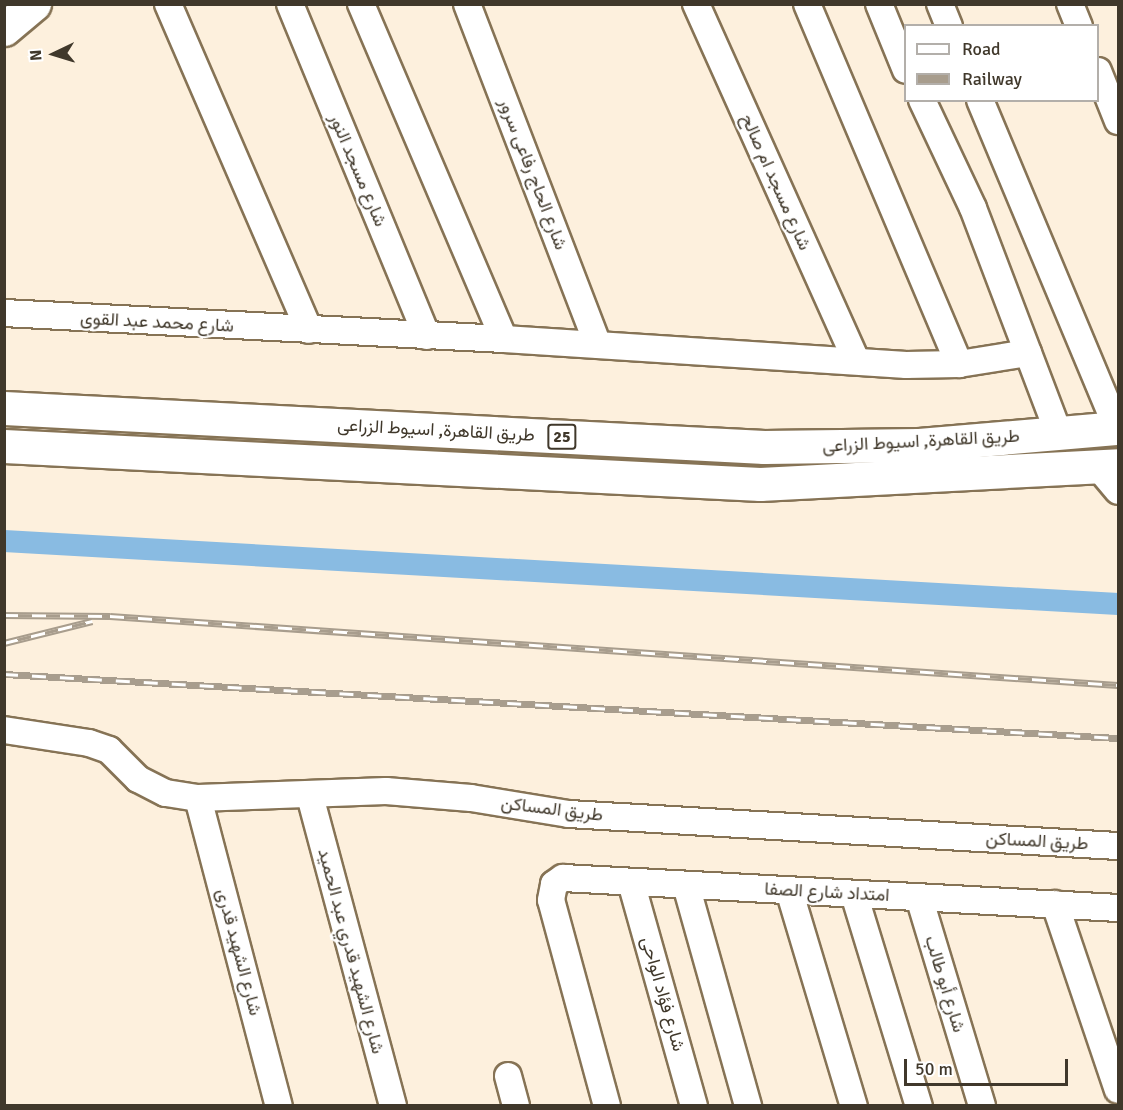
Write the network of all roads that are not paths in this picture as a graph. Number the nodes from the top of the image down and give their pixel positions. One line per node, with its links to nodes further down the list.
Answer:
1 (34, 4): 13 (main road)
2 (168, 4): 20 (street)
3 (290, 4): 21 (street, شارع مسجد النور)
4 (361, 4): 22 (street)
5 (467, 4): 23 (street, شارع الحاج رفاعى سرور)
6 (696, 4): 25 (street, شارع مسجد ام صالح)
7 (807, 4): 26 (street)
8 (879, 4): 14 (street)
9 (940, 4): 11 (street)
10 (1070, 4): 12 (street)
11 (948, 24)
12 (1077, 24)
13 (4, 29)
14 (904, 65)
15 (1099, 73): 18 (street)
16 (923, 102): 24 (street)
17 (981, 102): 28 (street)
18 (1119, 121)
19 (4, 314): 20 (street, شارع محمد عبد القوى)
20 (309, 330): 21 (street, شارع محمد عبد القوى)
21 (427, 336): 22 (street, شارع محمد عبد القوى)
22 (504, 339): 23 (street, شارع محمد عبد القوى)
23 (598, 345): 25 (street, شارع محمد عبد القوى)
24 (1028, 353): 26 (street, شارع محمد عبد القوى); 29 (street)
25 (856, 360): 26 (street, شارع محمد عبد القوى)
26 (958, 364)
27 (4, 408): 31 (main road, طريق القاهرة, اسيوط الزراعى / 25)
28 (1110, 429): 29 (main road, طريق القاهرة, اسيوط الزراعى / 25); 32 (main road)
29 (1059, 434): 31 (main road, طريق القاهرة, اسيوط الزراعى / 25)
30 (4, 446): 33 (main road, طريق القاهرة, اسيوط الزراعى / 25)
31 (764, 447): 33 (main road)
32 (1112, 475): 33 (main road, طريق القاهرة, اسيوط الزراعى / 25)
33 (760, 484)
34 (4, 729): 36 (street, طريق المساكن)
35 (310, 796): 36 (street, طريق المساكن); 37 (street, طريق المساكن); 48 (street, شارع الشهيد قدري عبد الحميد)
36 (198, 798): 47 (street, شارع الشهيد قدرى)
37 (1119, 846)
38 (631, 882): 39 (street, امتداد شارع الصفا); 50 (street, امتداد شارع الصفا); 51 (street, شارع فؤاد الواحى)
39 (686, 885): 40 (street, امتداد شارع الصفا); 52 (street)
40 (789, 890): 41 (street, امتداد شارع الصفا); 53 (street)
41 (854, 894): 42 (street, امتداد شارع الصفا); 54 (street)
42 (919, 897): 43 (street, امتداد شارع الصفا); 55 (street, شارع أبو طالب)
43 (1055, 904): 44 (street, امتداد شارع الصفا); 46 (street)
44 (1119, 908)
45 (508, 1076): 49 (street)
46 (1119, 1090)
47 (279, 1106)
48 (393, 1106)
49 (516, 1106)
50 (607, 1106)
51 (694, 1106)
52 (748, 1106)
53 (854, 1106)
54 (919, 1106)
55 (982, 1106)

